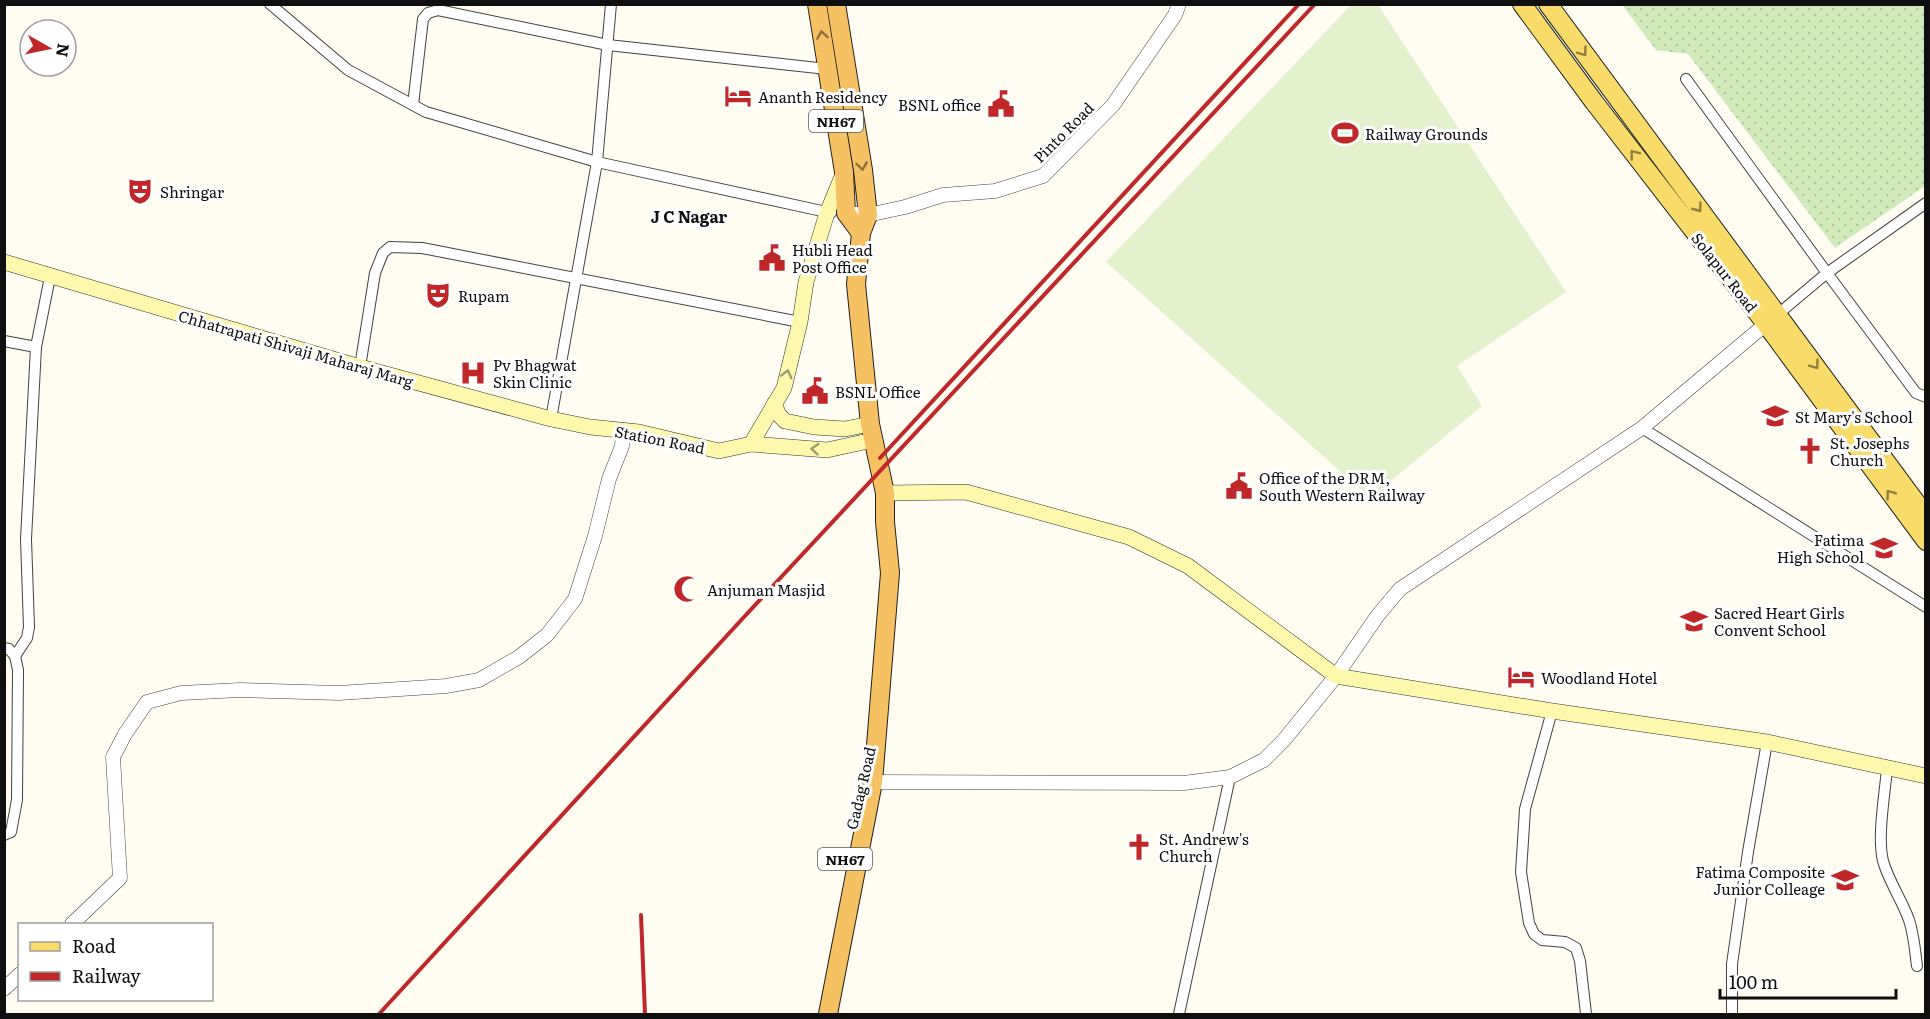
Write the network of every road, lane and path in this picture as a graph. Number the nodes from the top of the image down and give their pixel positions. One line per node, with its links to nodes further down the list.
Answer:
1 (270, 4): 11 (street)
2 (611, 4): 8 (street)
3 (817, 4): 9 (highway, NH67, one-way to 3)
4 (836, 4): 17 (highway, NH67, one-way to 17)
5 (1179, 4): 17 (street, Pinto Road)
6 (1522, 4): 23 (main road, Solapur Road, one-way to 6)
7 (1548, 4): 23 (main road, Solapur Road, one-way to 23)
8 (608, 45): 9 (street); 11 (street); 12 (street)
9 (828, 69): 13 (highway, NH67)
10 (1686, 79): 20 (street)
11 (413, 105): 12 (street)
12 (597, 162): 15 (street); 22 (street)
13 (844, 172): 15 (main road); 16 (highway, NH67)
14 (1926, 203): 20 (street)
15 (827, 213): 16 (street); 24 (main road)
16 (846, 213): 17 (street, Pinto Road); 18 (highway)
17 (868, 215): 18 (highway, NH67)
18 (861, 233): 34 (highway, NH67)
19 (4, 262): 21 (main road, Chhatrapati Shivaji Maharaj Marg)
20 (1827, 273): 23 (street); 28 (street)
21 (50, 277): 26 (street); 27 (main road, Chhatrapati Shivaji Maharaj Marg)
22 (577, 278): 24 (street); 27 (street); 30 (street)
23 (1771, 320): 32 (street); 37 (main road, Solapur Road, one-way to 37); 38 (main road, Solapur Road, one-way to 23)
24 (800, 322): 29 (main road, one-way to 24)
25 (4, 341): 26 (street)
26 (36, 347): 41 (street)
27 (360, 367): 30 (main road, Chhatrapati Shivaji Maharaj Marg)
28 (1926, 397)
29 (774, 404): 34 (main road); 35 (main road)
30 (551, 419): 31 (main road, Chhatrapati Shivaji Maharaj Marg)
31 (590, 427): 33 (main road, Station Road)
32 (1642, 428): 39 (street); 42 (street)
33 (623, 430): 35 (main road, Station Road); 51 (street)
34 (871, 432): 35 (main road, Station Road, one-way to 35); 36 (highway, Gadag Road / NH67)
35 (751, 444)
36 (885, 493): 42 (main road); 43 (highway, Gadag Road / NH67)
37 (1926, 516)
38 (1926, 541)
39 (1926, 607)
40 (4, 648): 41 (street)
41 (15, 656): 50 (street)
42 (1336, 676): 44 (main road); 48 (street)
43 (881, 704): 49 (highway, Gadag Road / NH67); 55 (highway, Gadag Road / NH67)
44 (1552, 711): 45 (main road); 58 (street)
45 (1767, 742): 46 (main road); 59 (street)
46 (1887, 768): 47 (main road); 52 (street)
47 (1926, 776)
48 (1230, 777): 49 (street); 57 (street)
49 (873, 782): 56 (highway, Gadag Road / NH67)
50 (4, 835)
51 (73, 923)
52 (1917, 966)
53 (18, 976): 54 (street)
54 (4, 990)
55 (816, 1014)
56 (828, 1014)
57 (1179, 1014)
58 (1586, 1014)
59 (1732, 1014)

